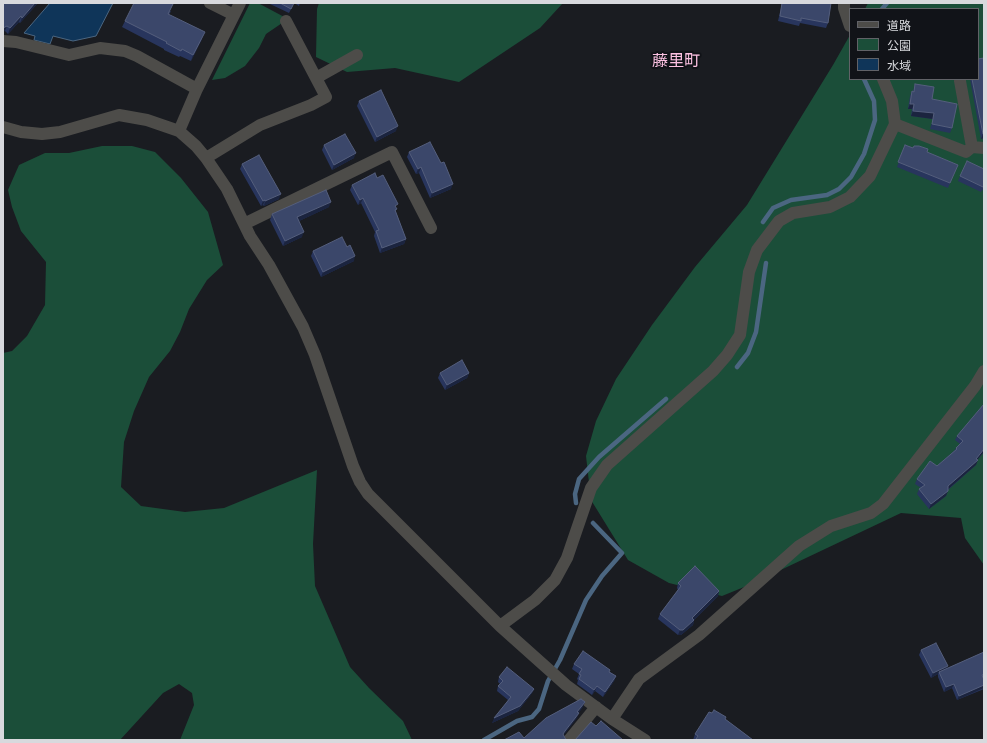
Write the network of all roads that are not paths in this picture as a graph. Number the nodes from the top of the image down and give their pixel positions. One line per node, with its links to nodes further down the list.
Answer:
1 (210, 3): 4 (street)
2 (240, 3): 4 (street)
3 (844, 3): 6 (street)
4 (234, 15): 12 (street)
5 (286, 21): 9 (street)
6 (849, 23)
7 (3, 41): 12 (street)
8 (357, 55): 9 (street)
9 (316, 78): 17 (street)
10 (883, 80): 13 (street)
11 (960, 81): 16 (street)
12 (197, 89): 15 (street)
13 (895, 124): 16 (street); 21 (street)
14 (3, 127): 15 (street)
15 (179, 131): 17 (street)
16 (978, 147)
17 (206, 158): 18 (street)
18 (244, 224): 19 (street); 21 (street)
19 (431, 228)
20 (984, 371): 23 (street)
21 (500, 626): 22 (street)
22 (596, 707): 23 (street); 24 (street)
23 (612, 719): 25 (street)
24 (568, 740)
25 (645, 740)

